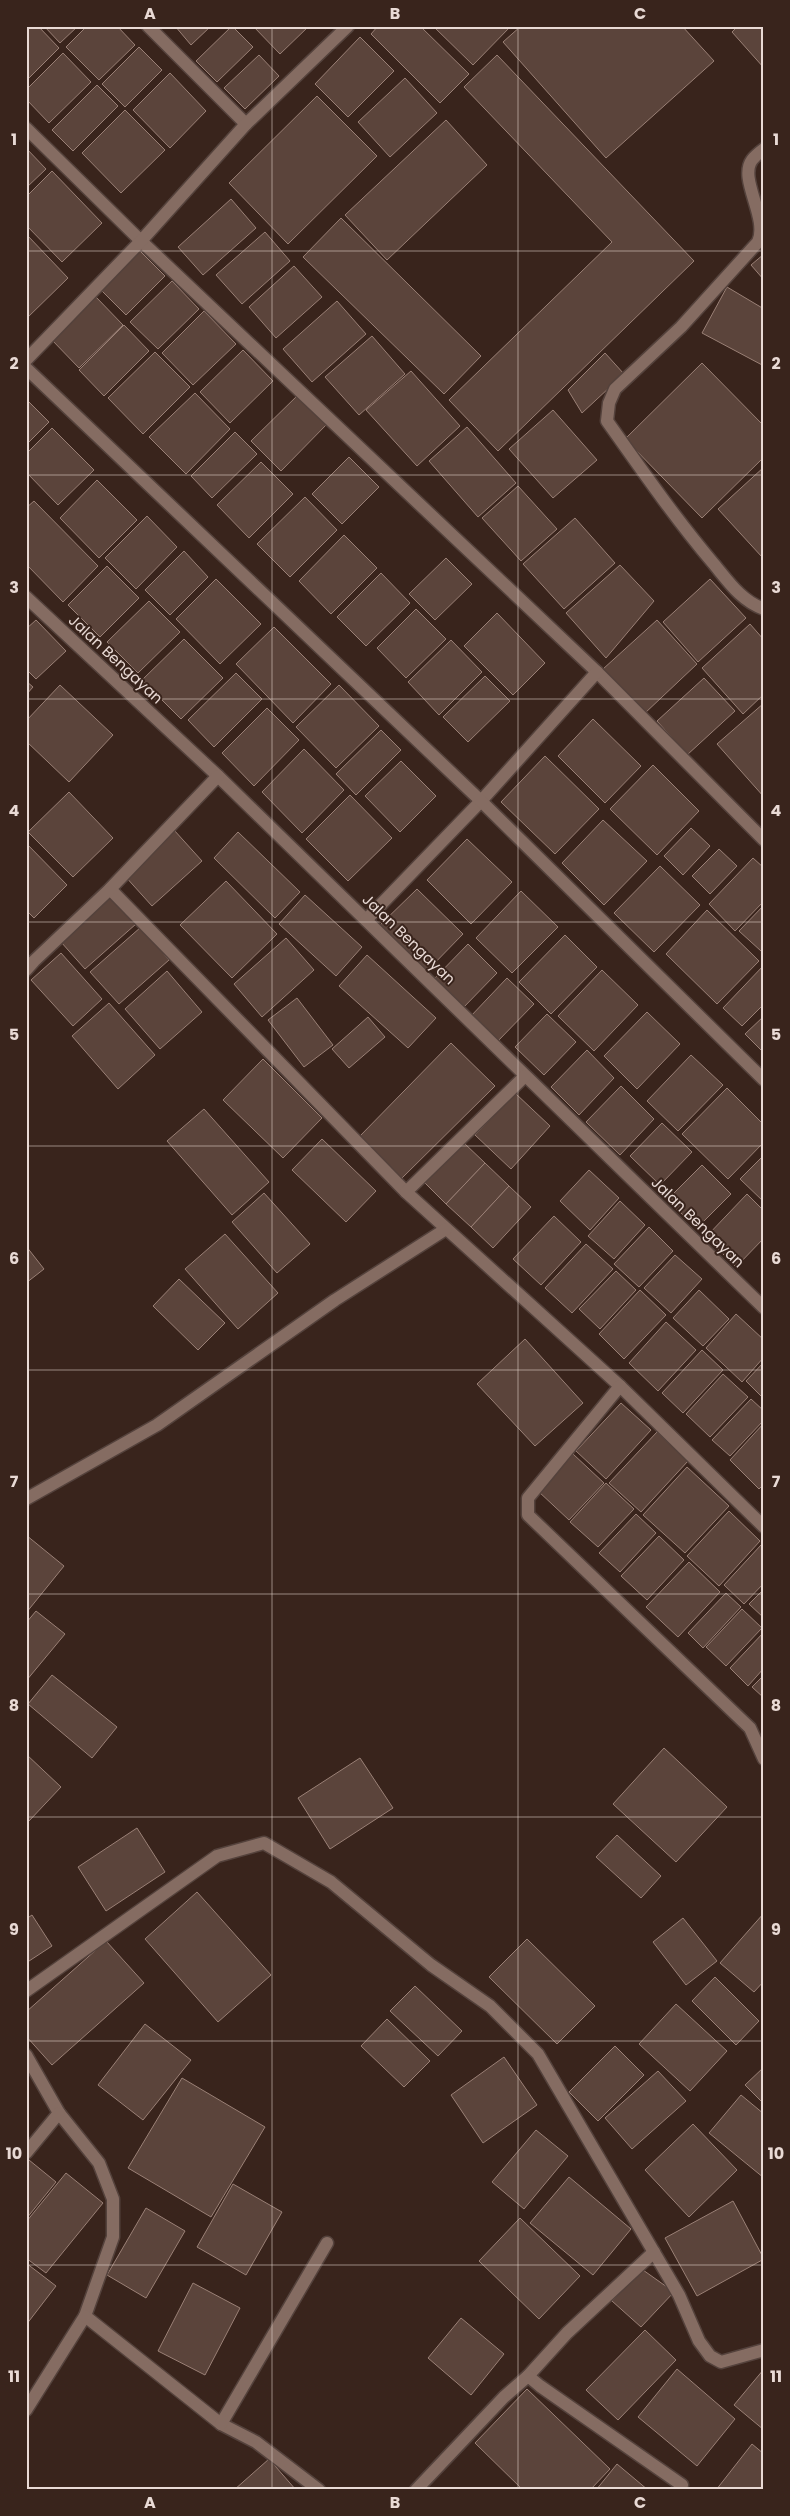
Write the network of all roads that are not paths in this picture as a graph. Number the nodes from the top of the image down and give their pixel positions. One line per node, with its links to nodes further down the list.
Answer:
1 (148, 26): 3 (street)
2 (348, 26): 3 (street)
3 (246, 124): 6 (street)
4 (26, 128): 6 (street)
5 (764, 149): 10 (street)
6 (141, 241): 7 (street); 11 (street)
7 (26, 360)
8 (26, 368): 13 (street)
9 (26, 597): 12 (street, Jalan Bengayan)
10 (764, 609)
11 (597, 672): 13 (street); 14 (street)
12 (218, 776): 15 (street); 16 (street, Jalan Bengayan)
13 (481, 801): 16 (street); 19 (street)
14 (764, 840)
15 (110, 889): 17 (street); 20 (street)
16 (366, 920): 18 (street, Jalan Bengayan)
17 (26, 970)
18 (525, 1076): 20 (street); 22 (street, Jalan Bengayan)
19 (764, 1080)
20 (406, 1192): 21 (street)
21 (446, 1229): 23 (street); 24 (street)
22 (764, 1308)
23 (620, 1386): 25 (street); 26 (street)
24 (26, 1498)
25 (764, 1527)
26 (764, 1759)
27 (26, 1991): 32 (street)
28 (26, 2055): 29 (street)
29 (60, 2113): 30 (street); 33 (street)
30 (26, 2154)
31 (327, 2243): 37 (street)
32 (654, 2252): 34 (street); 35 (street)
33 (85, 2316): 36 (street); 37 (street)
34 (764, 2350)
35 (528, 2376): 38 (street); 40 (street)
36 (26, 2410)
37 (221, 2424): 39 (street)
38 (682, 2485)
39 (319, 2490)
40 (416, 2490)

